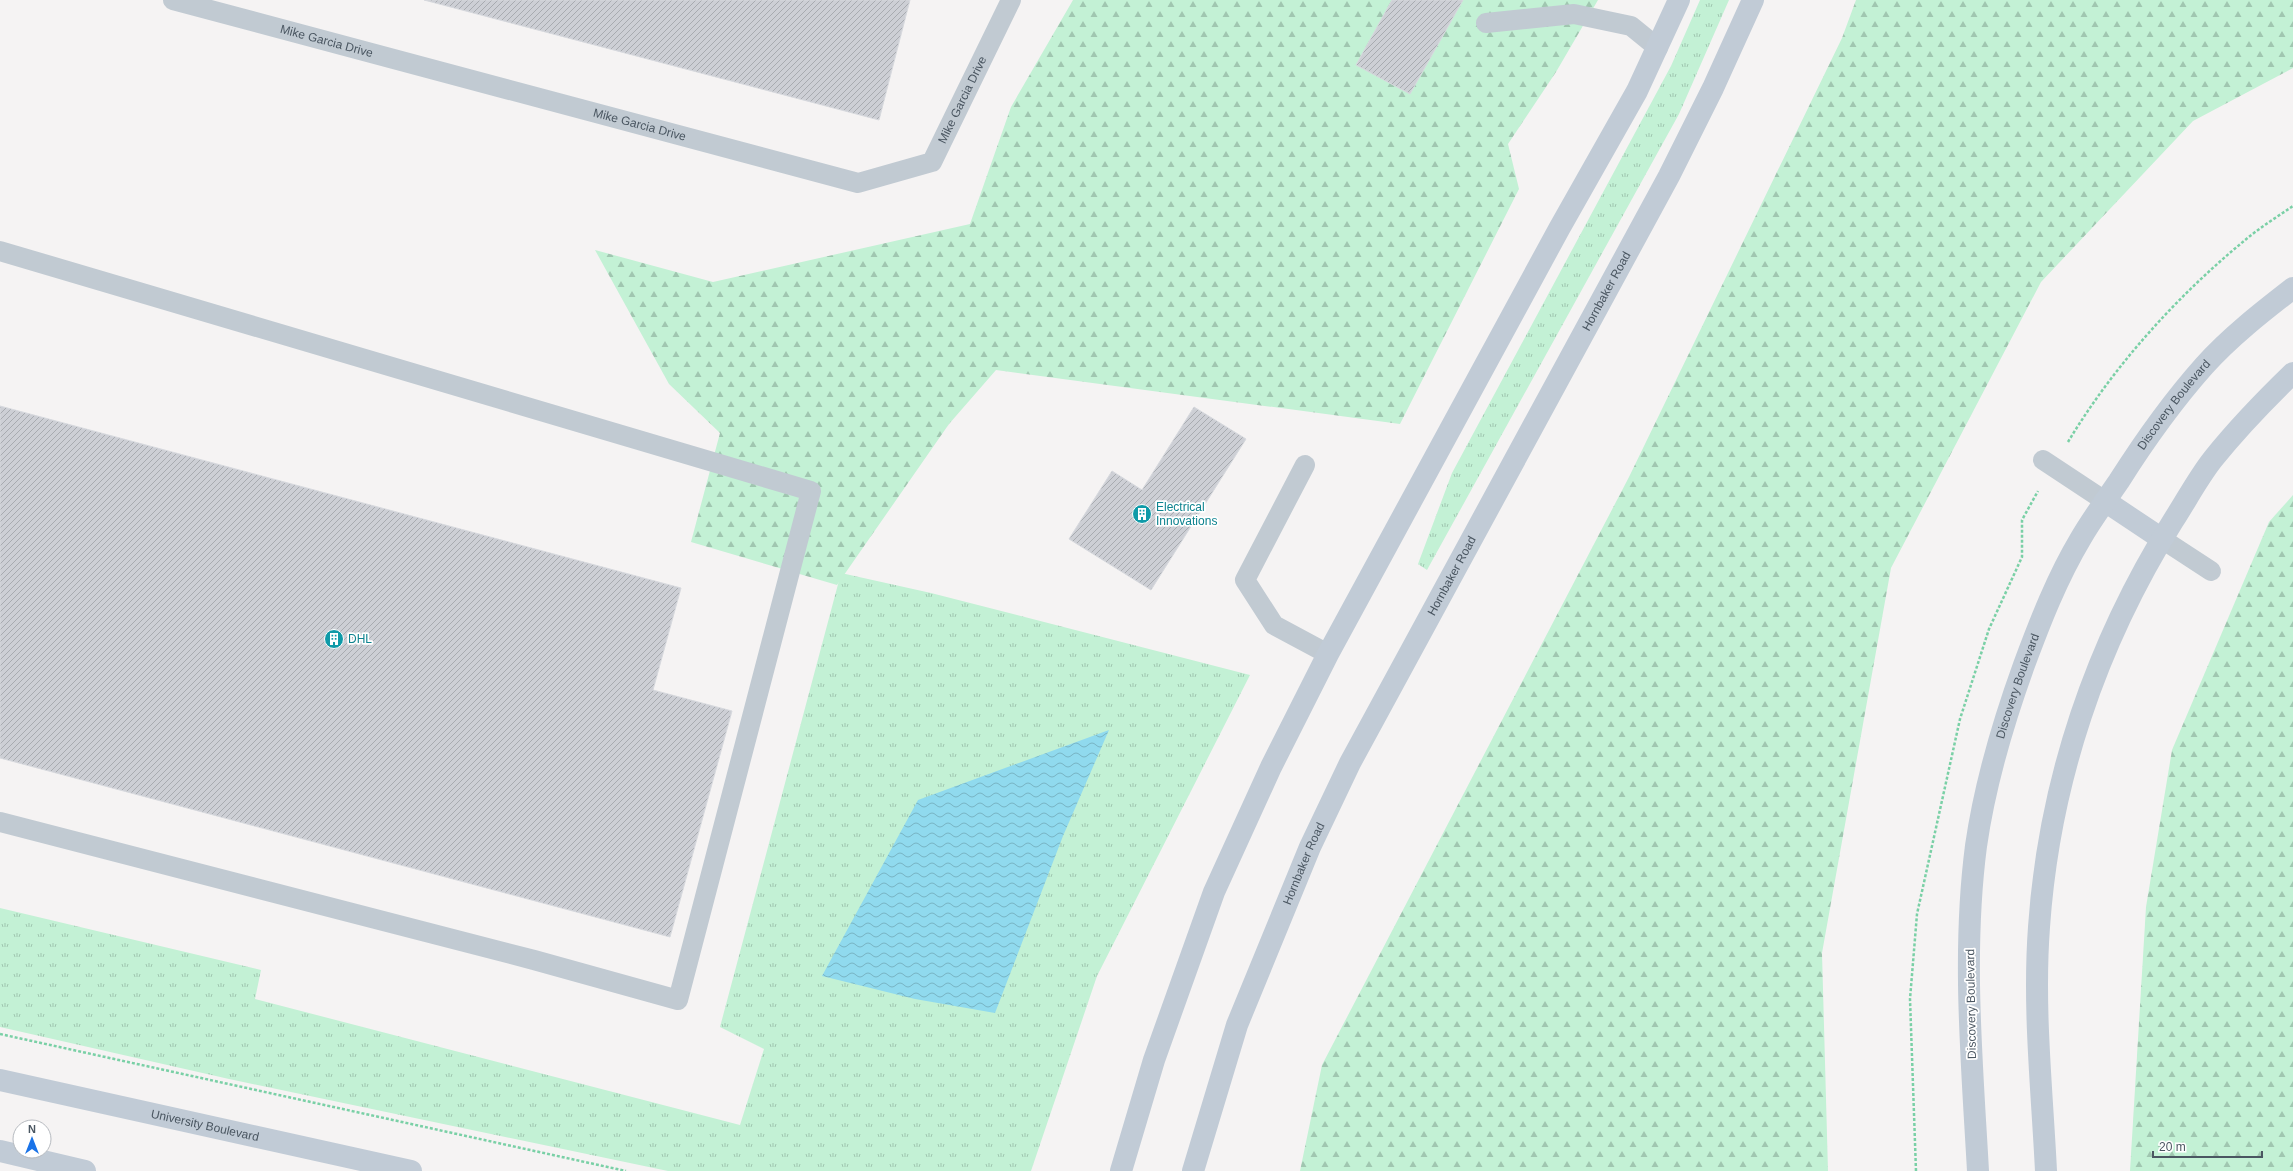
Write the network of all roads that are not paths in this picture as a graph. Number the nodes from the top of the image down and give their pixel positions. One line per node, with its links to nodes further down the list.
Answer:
1 (173, 0): 2 (lane, Mike Garcia Drive)
2 (1011, 0)
3 (1679, 0): 6 (main road)
4 (1753, 0): 22 (main road, Hornbaker Road)
5 (1486, 23): 6 (lane)
6 (1658, 48): 15 (main road)
7 (0, 251): 16 (lane)
8 (2293, 288): 12 (main road, Discovery Boulevard)
9 (2293, 373): 13 (main road)
10 (2043, 460): 12 (lane)
11 (1305, 465): 15 (lane)
12 (2105, 501): 13 (main road); 23 (main road, Discovery Boulevard)
13 (2162, 539): 14 (lane); 24 (main road)
14 (2211, 571)
15 (1328, 654): 21 (main road)
16 (0, 822)
17 (0, 1080): 20 (main road, University Boulevard)
18 (0, 1151): 19 (main road)
19 (85, 1171)
20 (411, 1171)
21 (1121, 1171)
22 (1193, 1171)
23 (1978, 1171)
24 (2046, 1171)

